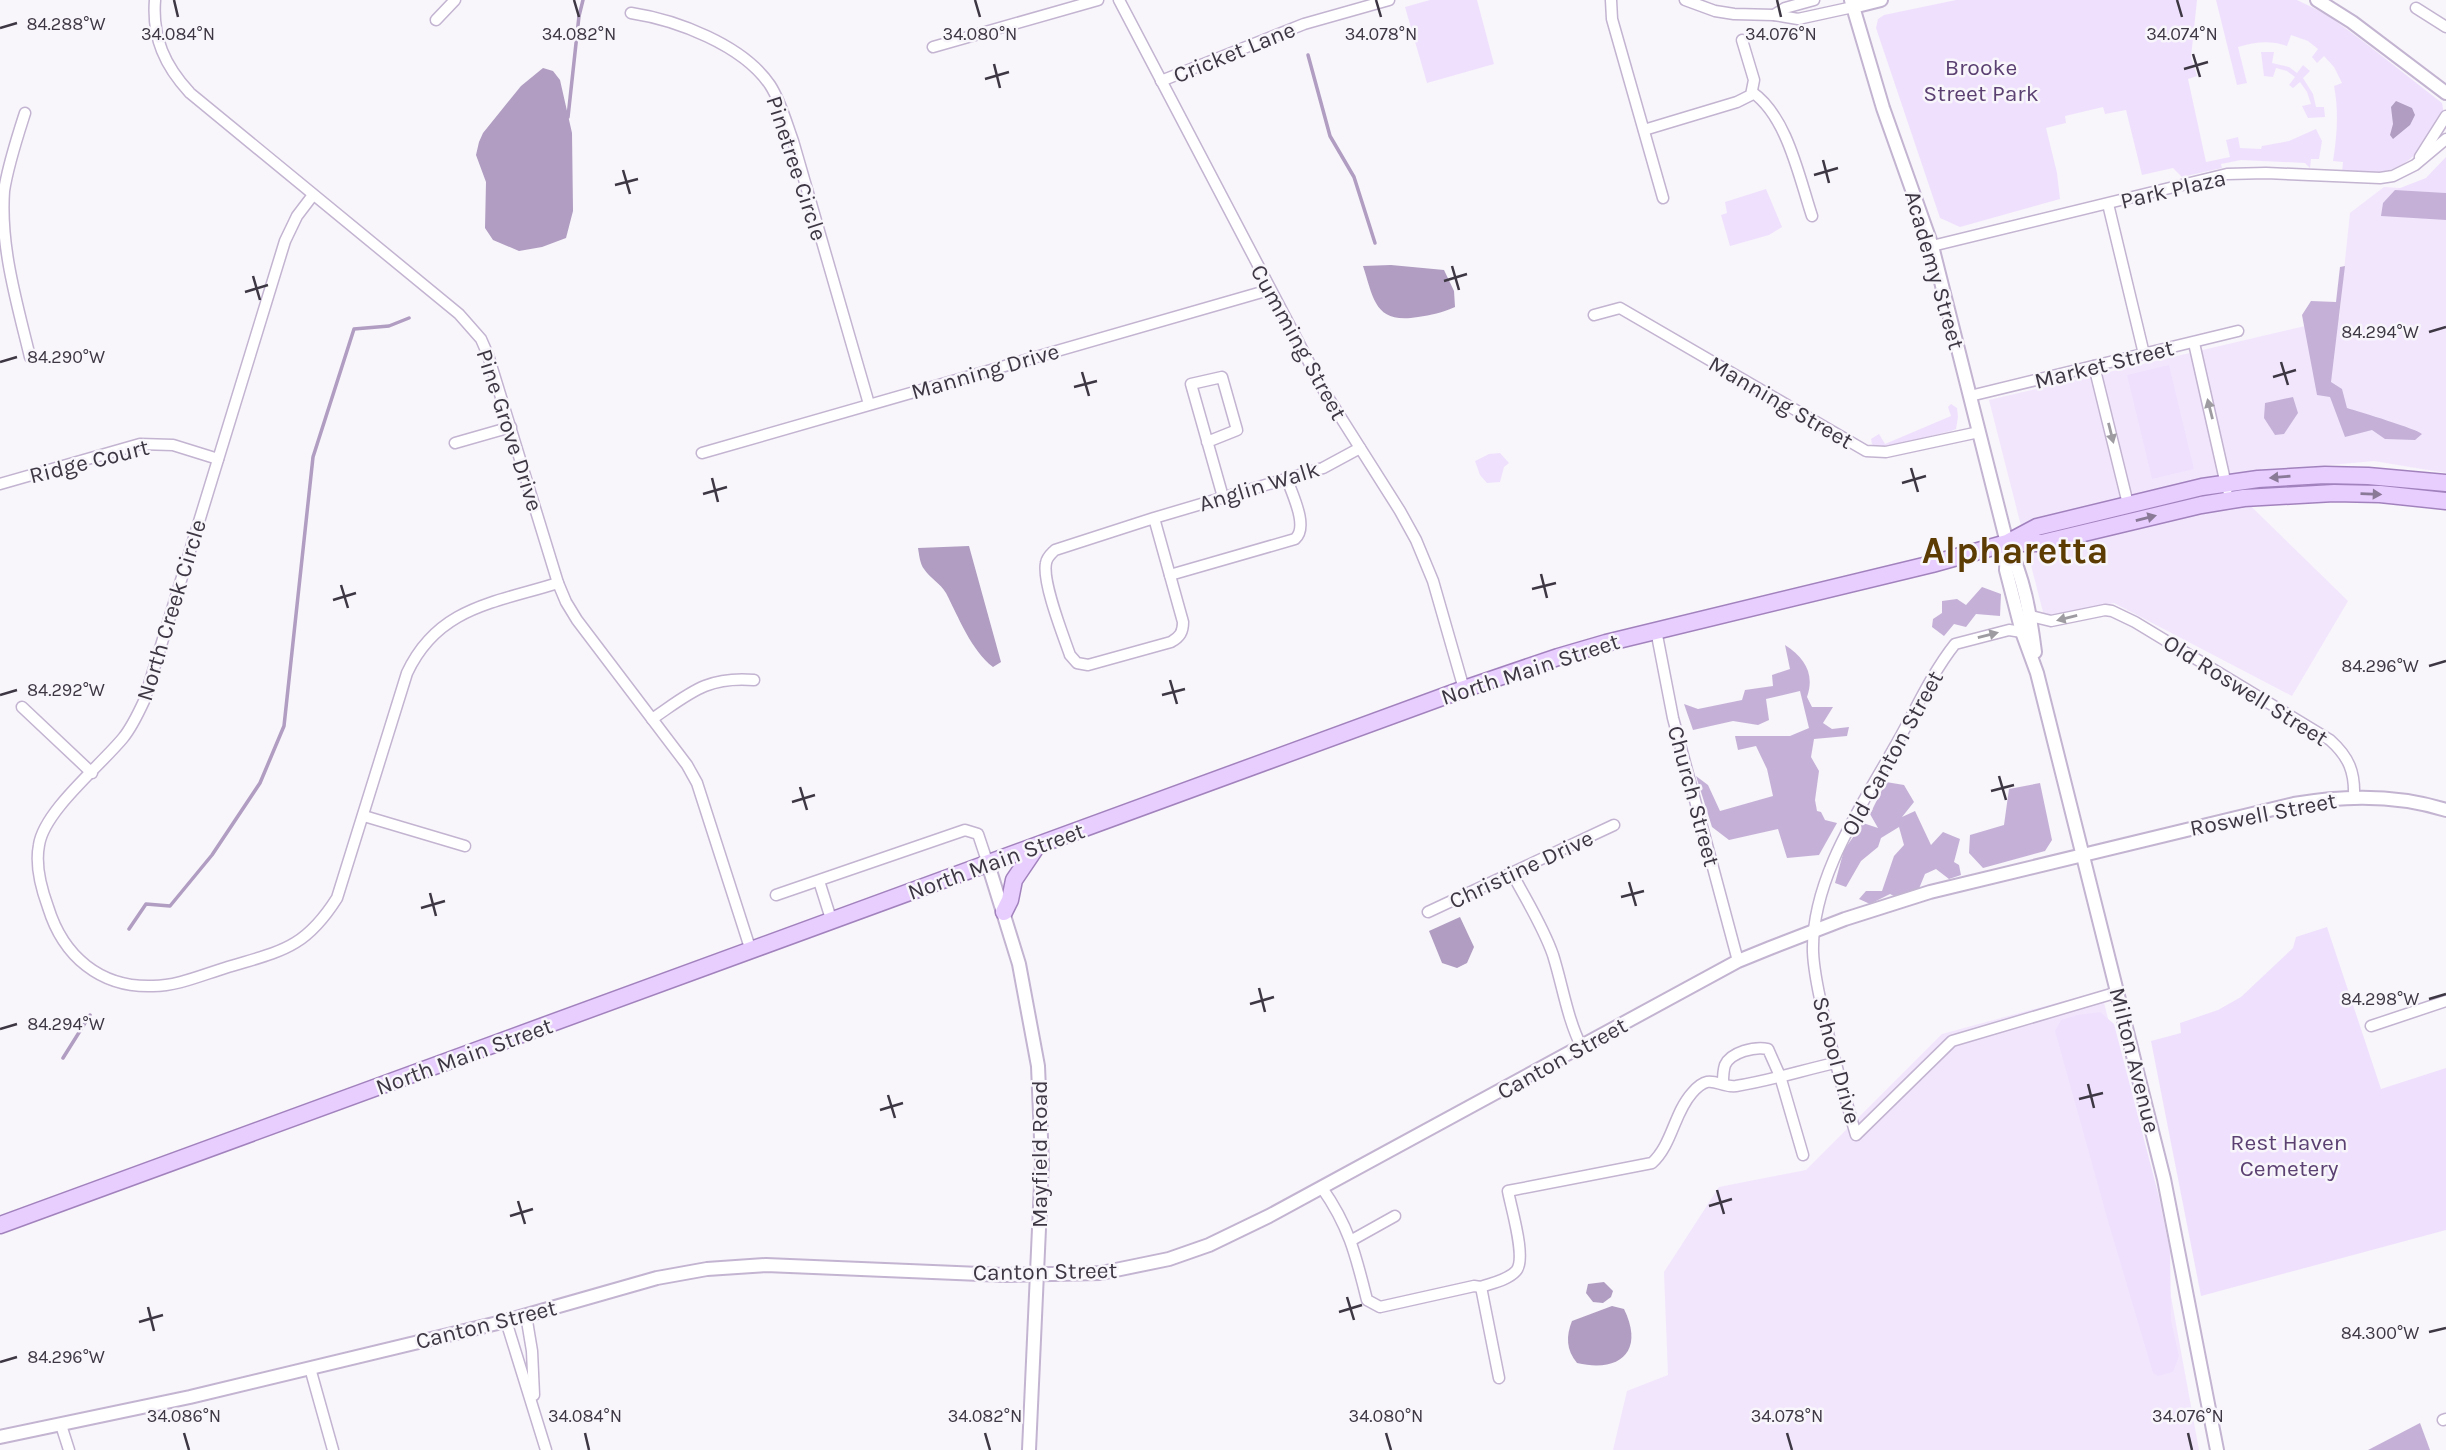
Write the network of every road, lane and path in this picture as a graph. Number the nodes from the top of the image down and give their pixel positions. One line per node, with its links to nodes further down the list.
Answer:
1 (155, 0): 27 (street, Pine Grove Drive)
2 (455, 0): 15 (street)
3 (1098, 0): 18 (street)
4 (1119, 0): 19 (street, Cumming Street)
5 (1389, 0): 19 (street, Cricket Lane)
6 (1611, 0): 24 (street)
7 (1687, 0): 14 (street)
8 (1814, 0): 14 (street)
9 (1881, 0): 11 (street)
10 (2317, 0): 21 (street)
11 (1852, 3): 14 (street); 31 (street, Academy Street)
12 (2416, 8): 16 (street)
13 (631, 13): 41 (street, Pinetree Circle)
14 (1774, 15)
15 (436, 20)
16 (2446, 27)
17 (1742, 40): 20 (street)
18 (933, 47)
19 (1161, 81): 33 (street, Cumming Street)
20 (1752, 92): 24 (street); 30 (street)
21 (2446, 93)
22 (25, 113): 32 (street)
23 (2446, 116): 26 (street)
24 (1644, 130): 28 (street)
25 (2446, 139): 26 (street, Park Plaza)
26 (2415, 165): 29 (street, Park Plaza)
27 (313, 195): 42 (street, Pine Grove Drive); 48 (street, North Creek Circle)
28 (1664, 198)
29 (2108, 204): 31 (street, Park Plaza); 37 (street)
30 (1812, 216)
31 (1932, 246): 40 (street, Academy Street)
32 (3, 254): 38 (street)
33 (1269, 290): 41 (street, Manning Drive); 46 (street, Cumming Street)
34 (1594, 315): 43 (street, Manning Street)
35 (2238, 331): 36 (street, Market Street)
36 (2194, 343): 37 (street, Market Street); 50 (street, one-way to 36)
37 (2144, 354): 39 (street, Market Street)
38 (30, 357)
39 (2094, 366): 40 (street, Market Street); 56 (street, one-way to 56)
40 (1970, 396): 43 (street, Academy Street)
41 (869, 404): 47 (street, Manning Drive)
42 (511, 427): 45 (street); 60 (street, Pine Grove Drive)
43 (1979, 432): 58 (street, Academy Street)
44 (1207, 442): 44 (street); 53 (street)
45 (455, 443)
46 (1360, 448): 49 (street, Anglin Walk); 66 (street, Cumming Street)
47 (702, 453)
48 (218, 459): 52 (street, Ridge Court); 69 (street, North Creek Circle)
49 (1287, 479): 53 (street, Anglin Walk); 59 (street)
50 (2226, 483): 51 (main road, one-way to 50); 54 (street); 56 (main road)
51 (2446, 483)
52 (0, 484)
53 (1223, 497): 57 (street, Anglin Walk)
54 (2229, 500): 55 (main road, one-way to 55); 58 (main road, one-way to 54)
55 (2446, 501)
56 (2128, 504): 58 (main road)
57 (1154, 518): 59 (street, Anglin Walk); 59 (street, Anglin Walk)
58 (2007, 543): 61 (street, Milton Avenue); 62 (main road, North Main Street); 63 (street, Milton Avenue)
59 (1170, 575)
60 (558, 583): 68 (street, Pine Grove Drive); 72 (street, North Creek Circle)
61 (2031, 616): 64 (street, Milton Avenue); 70 (street, Old Roswell Street, one-way to 61)
62 (1656, 630): 66 (main road, North Main Street); 86 (street, Church Street)
63 (2022, 632): 64 (street, Milton Avenue); 84 (street, Old Canton Street, one-way to 63)
64 (2037, 673): 76 (street, Milton Avenue)
65 (754, 680): 68 (street)
66 (1464, 689): 75 (main road, North Main Street)
67 (22, 707): 69 (street)
68 (652, 719): 85 (street, Pine Grove Drive)
69 (92, 773): 72 (street, North Creek Circle)
70 (2354, 797): 71 (street, Roswell Street); 76 (street, Roswell Street)
71 (2446, 810)
72 (364, 816): 74 (street)
73 (1614, 825): 78 (street, Christine Drive)
74 (465, 846)
75 (1037, 846): 77 (main road, North Main Street); 81 (main road)
76 (2082, 855): 84 (street, Canton Street); 87 (street, Milton Avenue)
77 (988, 864): 79 (street); 81 (street, Mayfield Road); 83 (main road, North Main Street)
78 (1512, 873): 82 (street, Christine Drive); 90 (street)
79 (819, 881): 80 (street); 83 (street)
80 (776, 895)
81 (1004, 912): 99 (street, Mayfield Road)
82 (1428, 912)
83 (832, 922): 85 (main road, North Main Street)
84 (1815, 930): 86 (street, Canton Street); 91 (street, School Drive)
85 (751, 951): 97 (main road, North Main Street)
86 (1738, 961): 90 (street, Canton Street)
87 (2118, 992): 91 (street, School Drive); 114 (street, Milton Avenue)
88 (2446, 1001): 89 (street)
89 (2371, 1026)
90 (1582, 1048): 95 (street, Canton Street)
91 (1835, 1063): 92 (street)
92 (1780, 1076): 93 (street); 93 (street); 94 (street)
93 (1723, 1083): 100 (street)
94 (1802, 1155)
95 (1322, 1188): 98 (street); 99 (street, Canton Street)
96 (1395, 1216): 98 (street)
97 (0, 1225)
98 (1352, 1240): 100 (street)
99 (1038, 1275): 101 (street, Canton Street); 113 (street, Mayfield Road)
100 (1481, 1287): 106 (street)
101 (526, 1315): 102 (street, Canton Street); 103 (street)
102 (506, 1321): 104 (street); 105 (street, Canton Street)
103 (531, 1348): 104 (street); 107 (street)
104 (517, 1353): 107 (street)
105 (310, 1367): 108 (street, Canton Street); 111 (street)
106 (1499, 1378)
107 (535, 1410): 112 (street)
108 (61, 1425): 109 (street, Canton Street); 110 (street)
109 (0, 1437)
110 (69, 1450)
111 (333, 1450)
112 (546, 1450)
113 (1029, 1450)
114 (2217, 1450)

